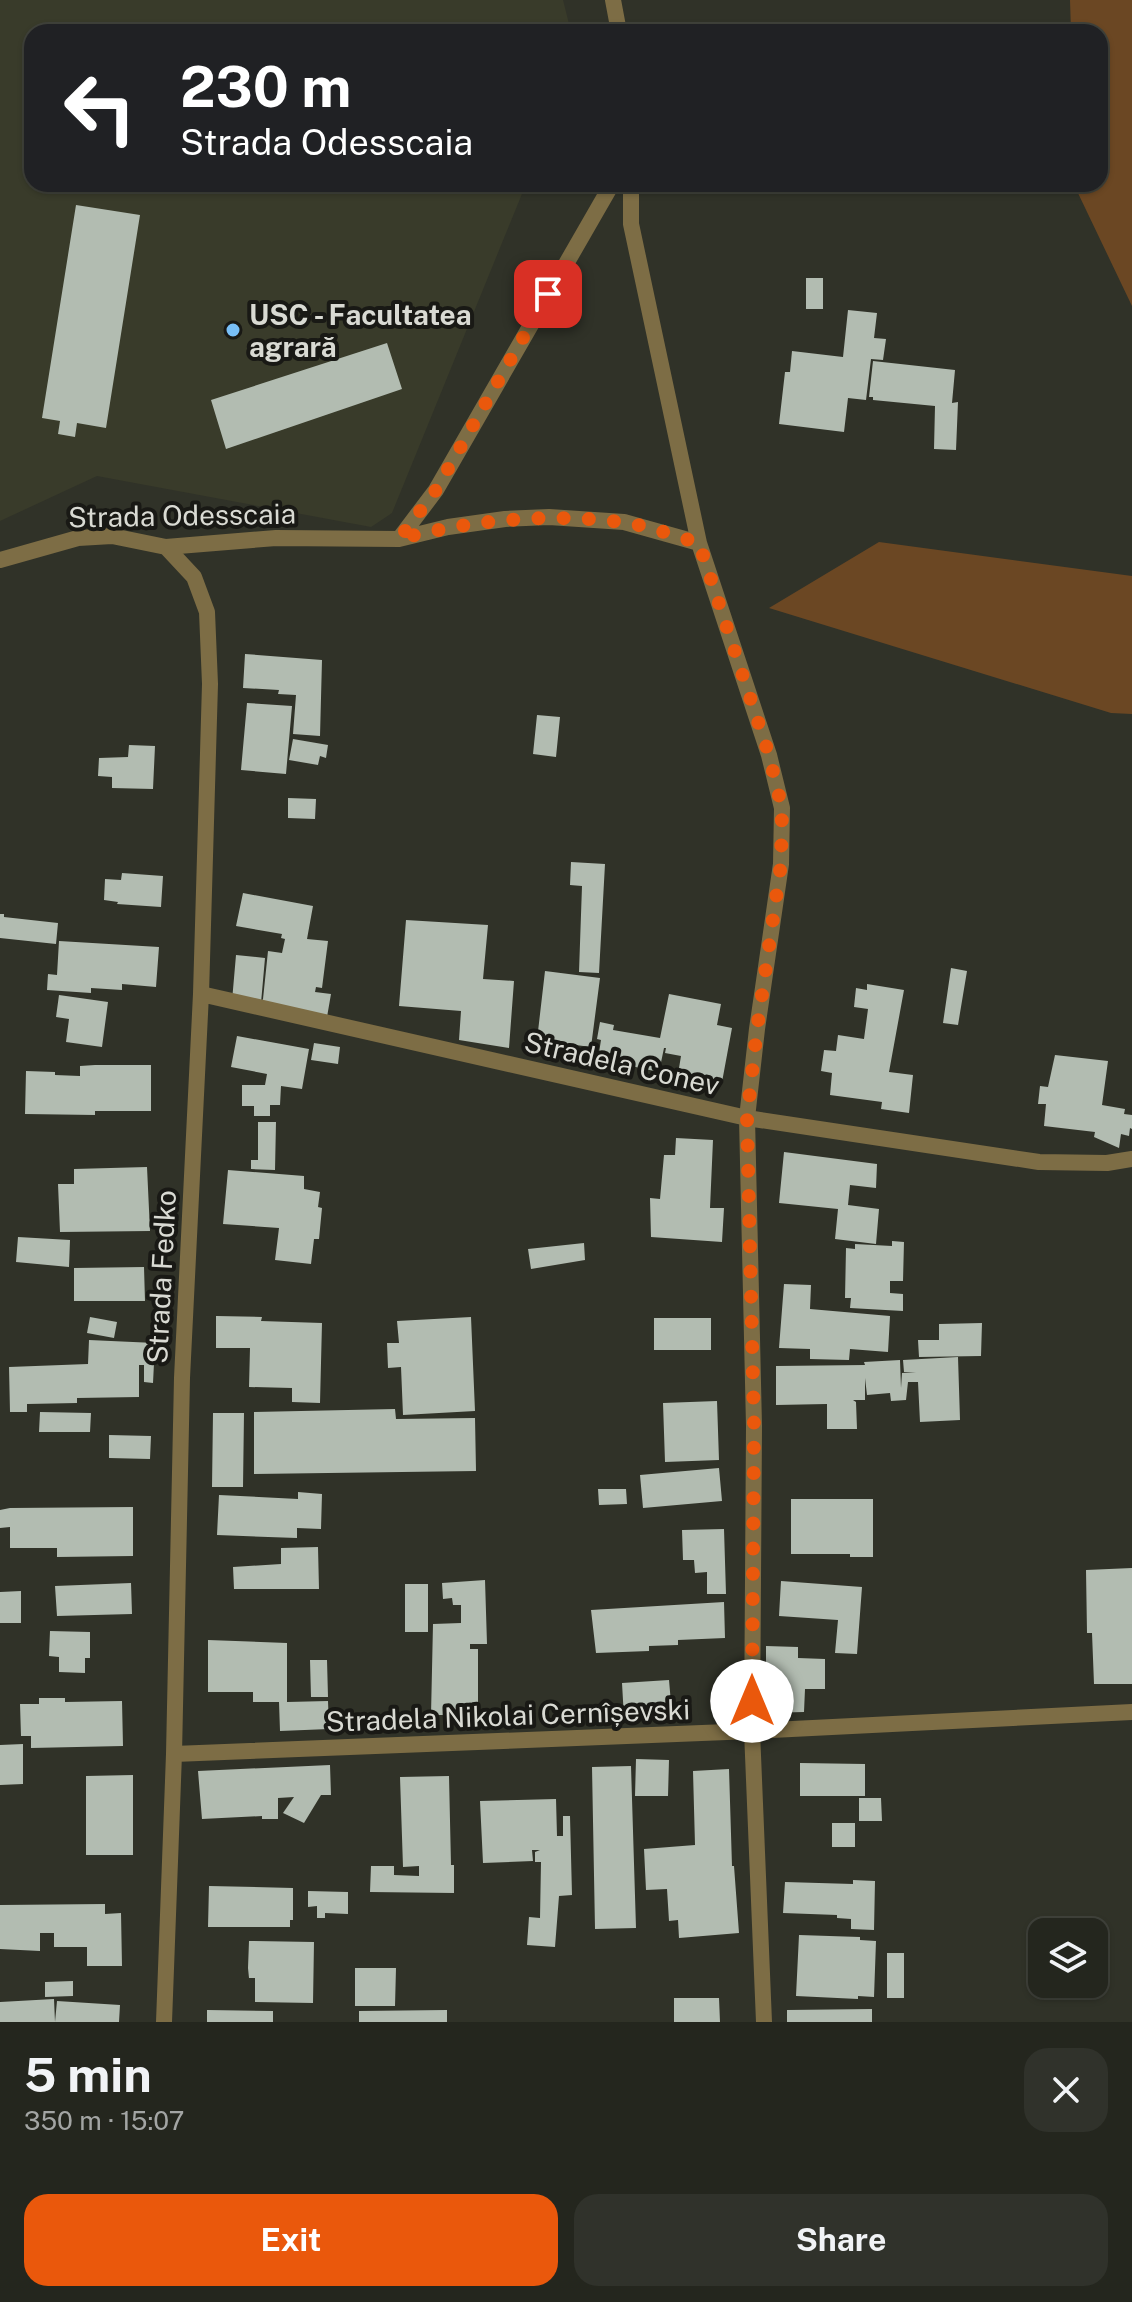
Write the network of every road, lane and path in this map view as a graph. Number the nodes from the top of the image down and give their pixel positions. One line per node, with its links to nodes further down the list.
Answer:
1 (613, 0): 2 (street)
2 (618, 24)
3 (607, 192): 5 (street)
4 (631, 192): 6 (street)
5 (399, 539): 6 (street, Strada Odesscaia); 7 (street, Strada Odesscaia)
6 (699, 543): 10 (street)
7 (166, 547): 8 (street, Strada Odesscaia); 9 (street, Strada Fedko)
8 (0, 560)
9 (201, 994): 10 (street, Stradela Conev); 14 (street, Strada Fedko)
10 (747, 1118): 11 (street, Stradela Conev); 13 (street)
11 (1132, 1159)
12 (1132, 1712): 13 (street, Stradela Nikolai Cernîșevski)
13 (752, 1731): 14 (street, Stradela Nikolai Cernîșevski); 16 (street)
14 (174, 1754): 15 (street, Strada Fedko)
15 (164, 2022)
16 (764, 2022)

